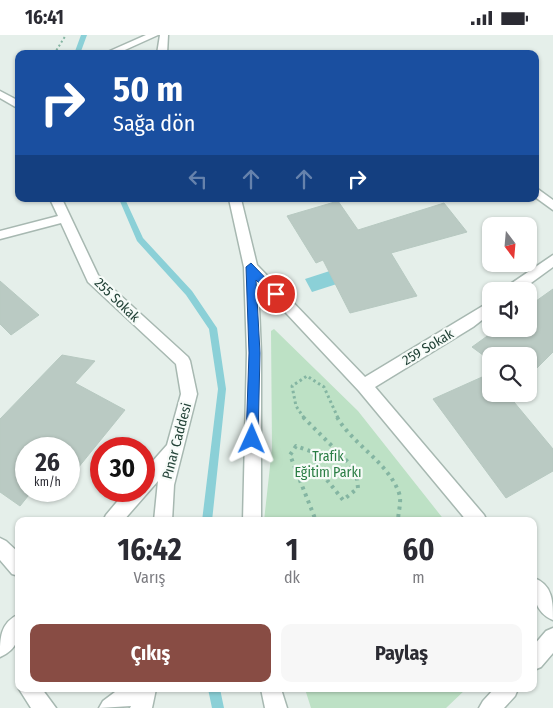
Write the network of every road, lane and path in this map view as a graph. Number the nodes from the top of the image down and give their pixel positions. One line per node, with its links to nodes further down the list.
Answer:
1 (66, 35): 4 (path)
2 (154, 35): 5 (street)
3 (164, 35): 6 (street)
4 (57, 50)
5 (117, 50)
6 (162, 50)
7 (15, 90): 8 (street)
8 (1, 95): 9 (street)
9 (15, 104)
10 (539, 194): 13 (street)
11 (57, 202): 14 (street, 255 Sokak)
12 (236, 202): 17 (street)
13 (553, 206)
14 (65, 218): 15 (street); 20 (street, 255 Sokak)
15 (0, 235)
16 (553, 260): 18 (street)
17 (251, 267): 21 (street); 27 (street)
18 (523, 282)
19 (482, 313): 21 (street, 259 Sokak)
20 (183, 361): 22 (street, Pınar Caddesi)
21 (364, 386): 30 (street)
22 (174, 449): 23 (street); 26 (street, Pınar Caddesi)
23 (155, 471)
24 (128, 502): 25 (street)
25 (115, 517)
26 (164, 517)
27 (252, 517)
28 (314, 517): 29 (path)
29 (398, 517)
30 (475, 517)
31 (0, 547): 32 (street)
32 (15, 563)
33 (537, 590): 34 (street)
34 (553, 609)
35 (15, 629): 37 (street)
36 (553, 638): 38 (street)
37 (0, 647)
38 (537, 657)
39 (131, 692): 45 (street)
40 (145, 692): 46 (street)
41 (272, 692): 47 (street)
42 (505, 692): 48 (street)
43 (31, 696): 44 (street)
44 (45, 708)
45 (110, 708)
46 (141, 708)
47 (276, 708)
48 (490, 708)

